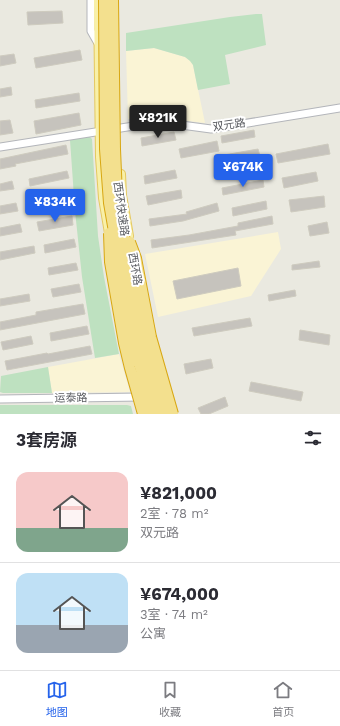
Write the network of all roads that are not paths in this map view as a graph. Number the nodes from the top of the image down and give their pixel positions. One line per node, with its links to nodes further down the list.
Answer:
1 (91, 0): 6 (street)
2 (98, 0): 6 (main road, 西环路)
3 (104, 0): 11 (highway, 西环快速路, bridge)
4 (113, 0): 12 (highway, 西环快速路, bridge)
5 (117, 0): 8 (main road, 西环路)
6 (99, 45): 9 (main road, 西环路)
7 (340, 108): 8 (street, 双元路)
8 (119, 128): 9 (street, 双元路); 13 (main road, 西环路)
9 (100, 131): 10 (street, 双元路); 14 (main road, 西环路)
10 (0, 147)
11 (109, 203): 17 (highway, bridge); 19 (highway, 西环快速路, bridge)
12 (120, 216): 20 (highway, 西环快速路, bridge); 22 (highway, bridge)
13 (160, 381): 14 (main road); 21 (main road, 西环路)
14 (139, 386): 15 (main road, 西环路)
15 (142, 397): 16 (street, 运泰路); 18 (main road, 西环路)
16 (0, 399)
17 (143, 414)
18 (147, 414)
19 (153, 414)
20 (163, 414)
21 (169, 414)
22 (173, 414)

